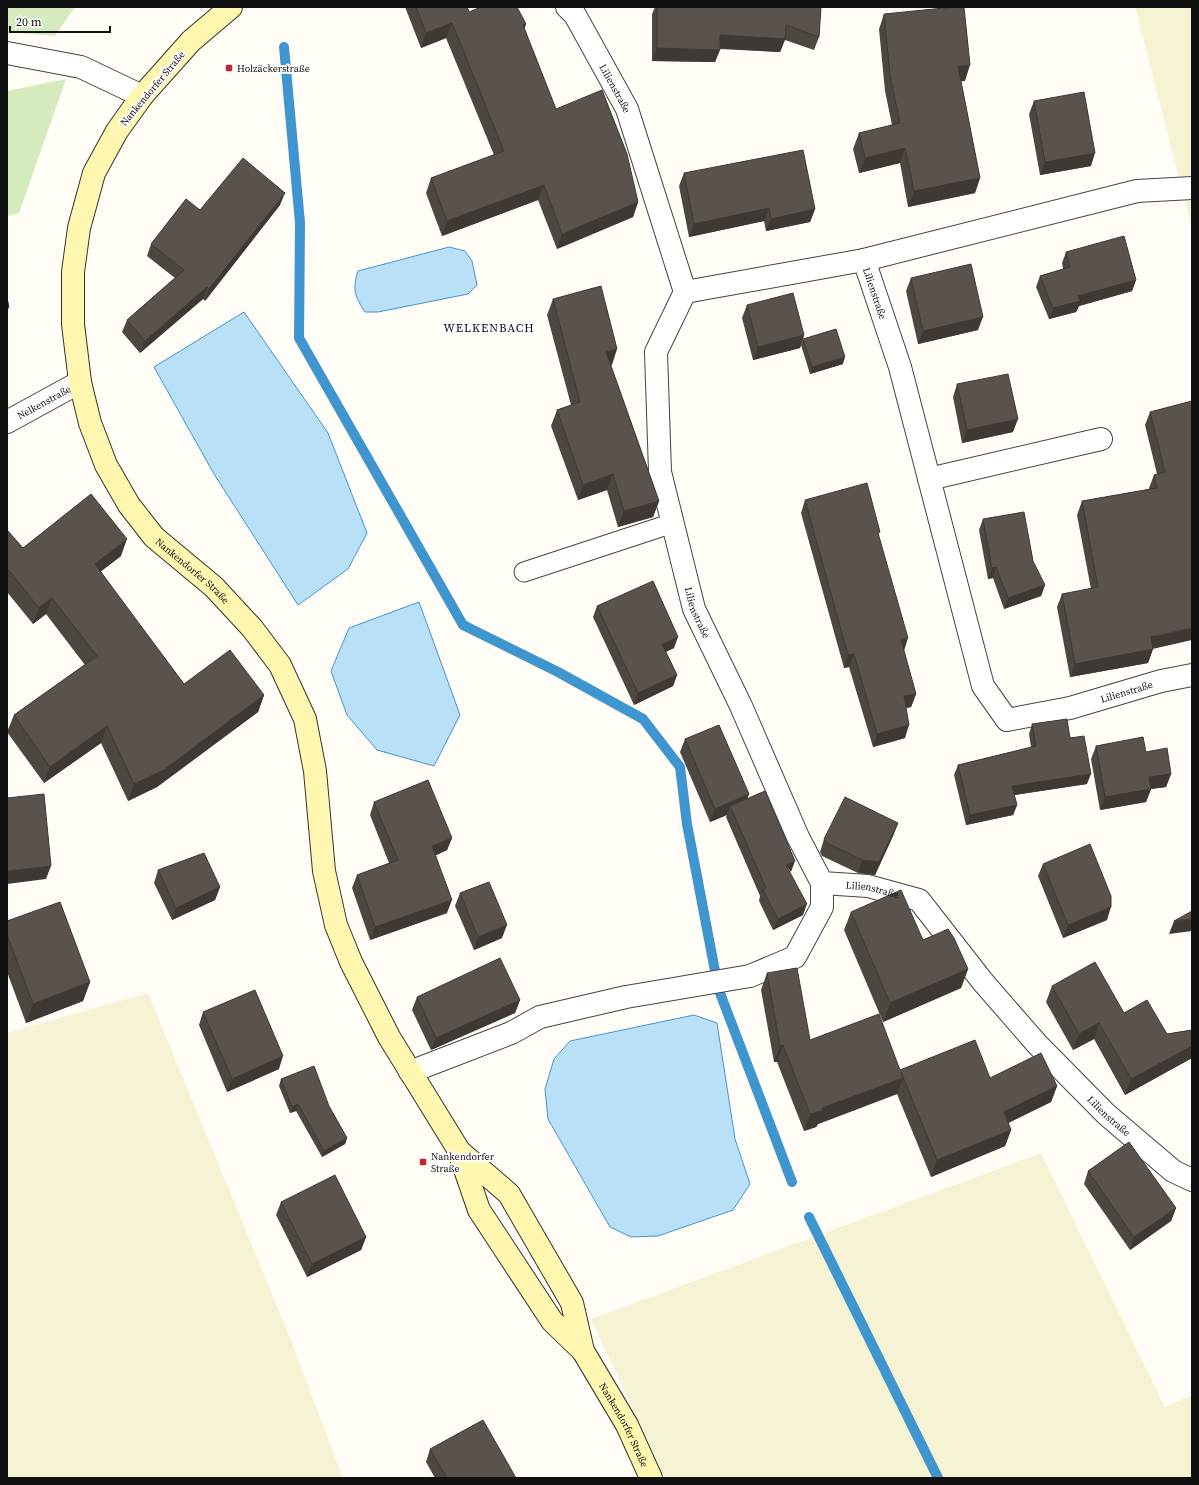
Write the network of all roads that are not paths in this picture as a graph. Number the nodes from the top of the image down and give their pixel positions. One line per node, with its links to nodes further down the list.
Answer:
1 (231, 7): 4 (main road, Nankendorfer Straße)
2 (567, 7): 7 (street, Lilienstraße)
3 (7, 53): 4 (street)
4 (142, 96): 8 (main road, Nankendorfer Straße)
5 (1192, 188): 6 (street)
6 (864, 260): 7 (street, Lilienstraße); 11 (street, Lilienstraße)
7 (685, 292): 12 (street, Lilienstraße)
8 (80, 382): 9 (street, Nelkenstraße); 16 (main road, Nankendorfer Straße)
9 (7, 422)
10 (1101, 439): 11 (street)
11 (928, 479): 14 (street, Lilienstraße)
12 (673, 522): 13 (lane); 15 (street, Lilienstraße)
13 (524, 572)
14 (1192, 675)
15 (822, 883): 16 (street); 18 (street, Lilienstraße)
16 (410, 1072): 17 (main road, Nankendorfer Straße)
17 (458, 1149): 19 (main road, Nankendorfer Straße); 19 (main road, Nankendorfer Straße)
18 (1192, 1180)
19 (583, 1351): 20 (main road, Nankendorfer Straße)
20 (651, 1478)

